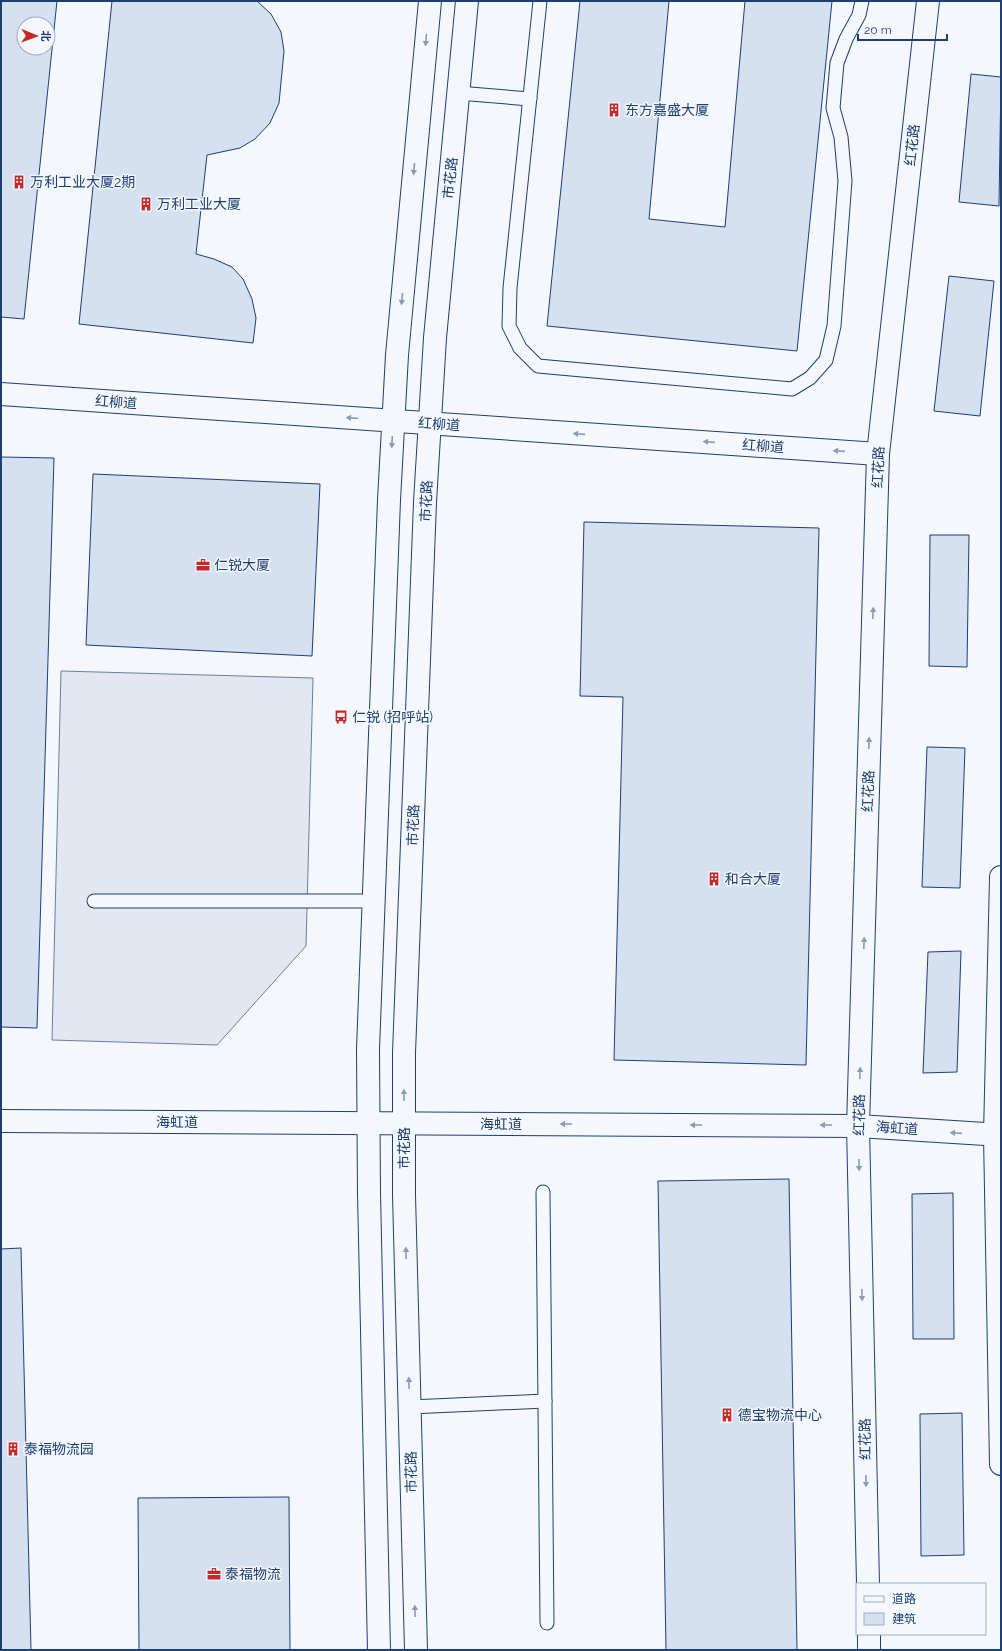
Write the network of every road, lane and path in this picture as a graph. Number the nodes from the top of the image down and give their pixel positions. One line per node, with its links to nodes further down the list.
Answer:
1 (430, 1): 9 (street, one-way to 9)
2 (467, 1): 6 (street, 市花路)
3 (540, 1): 7 (lane)
4 (862, 1): 7 (lane)
5 (928, 1): 11 (street, 红花路)
6 (458, 93): 7 (lane); 10 (street, 市花路)
7 (530, 99)
8 (1, 394): 9 (street, 红柳道, one-way to 8)
9 (393, 421): 10 (street, 红柳道); 14 (street, one-way to 14)
10 (430, 424): 11 (street, 红柳道, one-way to 10); 17 (street, 市花路, one-way to 10)
11 (878, 454): 18 (street, 红花路, one-way to 11)
12 (1001, 877): 19 (street)
13 (94, 901): 14 (lane)
14 (373, 901): 16 (street)
15 (1, 1121): 16 (street, 海虹道)
16 (368, 1123): 17 (street, 海虹道); 27 (street)
17 (404, 1123): 18 (street, 海虹道, one-way to 17); 22 (street, 市花路, one-way to 17)
18 (858, 1126): 19 (street, 海虹道, one-way to 18); 24 (street, 红花路, one-way to 24)
19 (998, 1135): 23 (street)
20 (543, 1192): 21 (lane)
21 (545, 1401): 22 (lane); 25 (lane)
22 (410, 1407): 28 (street, 市花路, one-way to 22)
23 (1001, 1464)
24 (868, 1583)
25 (547, 1623)
26 (869, 1635): 29 (street)
27 (379, 1650)
28 (416, 1650)
29 (869, 1650)

